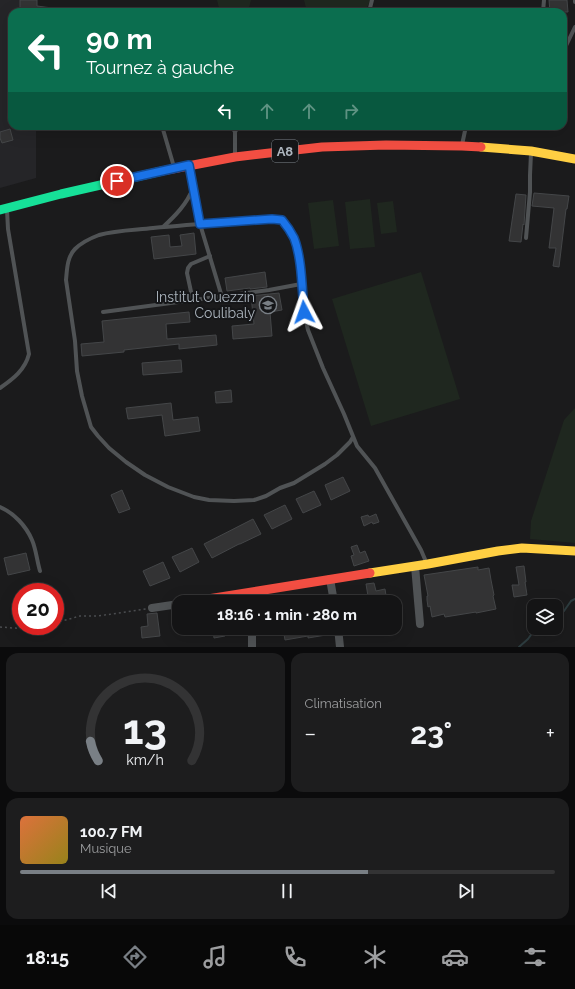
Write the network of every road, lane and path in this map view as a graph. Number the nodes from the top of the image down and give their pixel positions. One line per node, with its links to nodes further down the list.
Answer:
1 (575, 27): 2 (lane)
2 (567, 44)
3 (163, 130): 11 (lane)
4 (465, 130): 6 (lane)
5 (235, 132): 8 (lane)
6 (462, 146): 7 (main road, A8); 8 (main road, A8)
7 (531, 152): 9 (main road, A8); 16 (lane)
8 (235, 157): 10 (main road, A8)
9 (575, 159)
10 (189, 165): 11 (main road, A8); 12 (lane)
11 (174, 168): 13 (main road, A8)
12 (193, 188): 14 (lane); 15 (lane)
13 (4, 209): 22 (lane)
14 (200, 224): 15 (lane); 17 (lane); 18 (lane)
15 (162, 228): 23 (lane)
16 (526, 238)
17 (210, 256): 19 (lane); 20 (lane)
18 (301, 284): 19 (lane); 23 (lane)
19 (222, 297): 20 (lane)
20 (192, 300): 21 (lane)
21 (104, 312)
22 (0, 388)
23 (353, 437): 26 (lane)
24 (0, 507): 28 (lane)
25 (575, 550): 26 (main road)
26 (428, 564): 27 (main road)
27 (415, 566): 29 (main road); 36 (street)
28 (40, 570)
29 (330, 578): 30 (main road); 32 (street)
30 (252, 592): 31 (main road)
31 (233, 595)
32 (333, 595)
33 (172, 605): 34 (street)
34 (152, 608): 35 (path)
35 (64, 620)
36 (420, 624)
37 (0, 627): 38 (path)
38 (12, 628)
39 (252, 635): 41 (street)
40 (339, 635): 42 (street)
41 (252, 647)
42 (340, 647)

